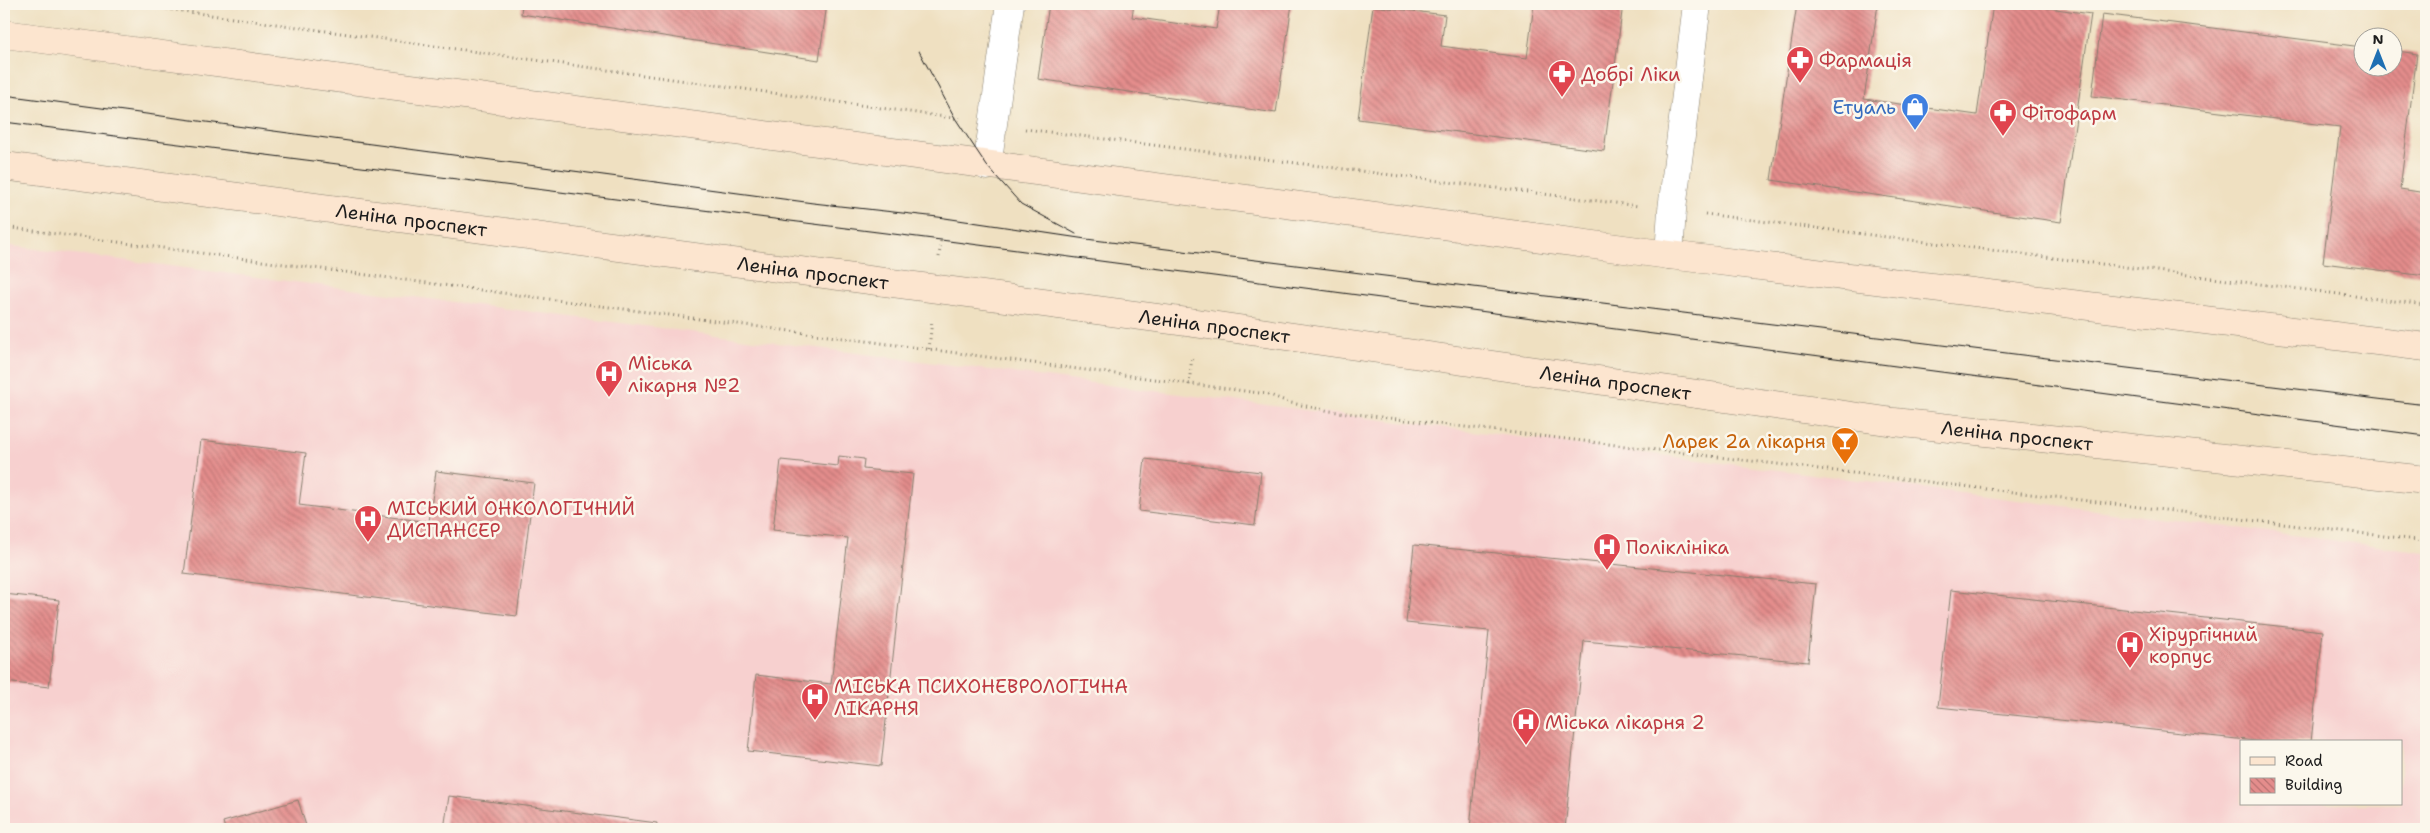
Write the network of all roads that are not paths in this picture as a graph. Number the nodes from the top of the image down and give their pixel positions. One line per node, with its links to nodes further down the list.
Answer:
1 (1010, 4): 5 (street)
2 (1697, 4): 6 (street)
3 (4, 34): 5 (main road)
4 (4, 166): 8 (main road, Леніна проспект)
5 (987, 166): 6 (main road)
6 (1670, 255): 7 (main road)
7 (2426, 347)
8 (2426, 480)

